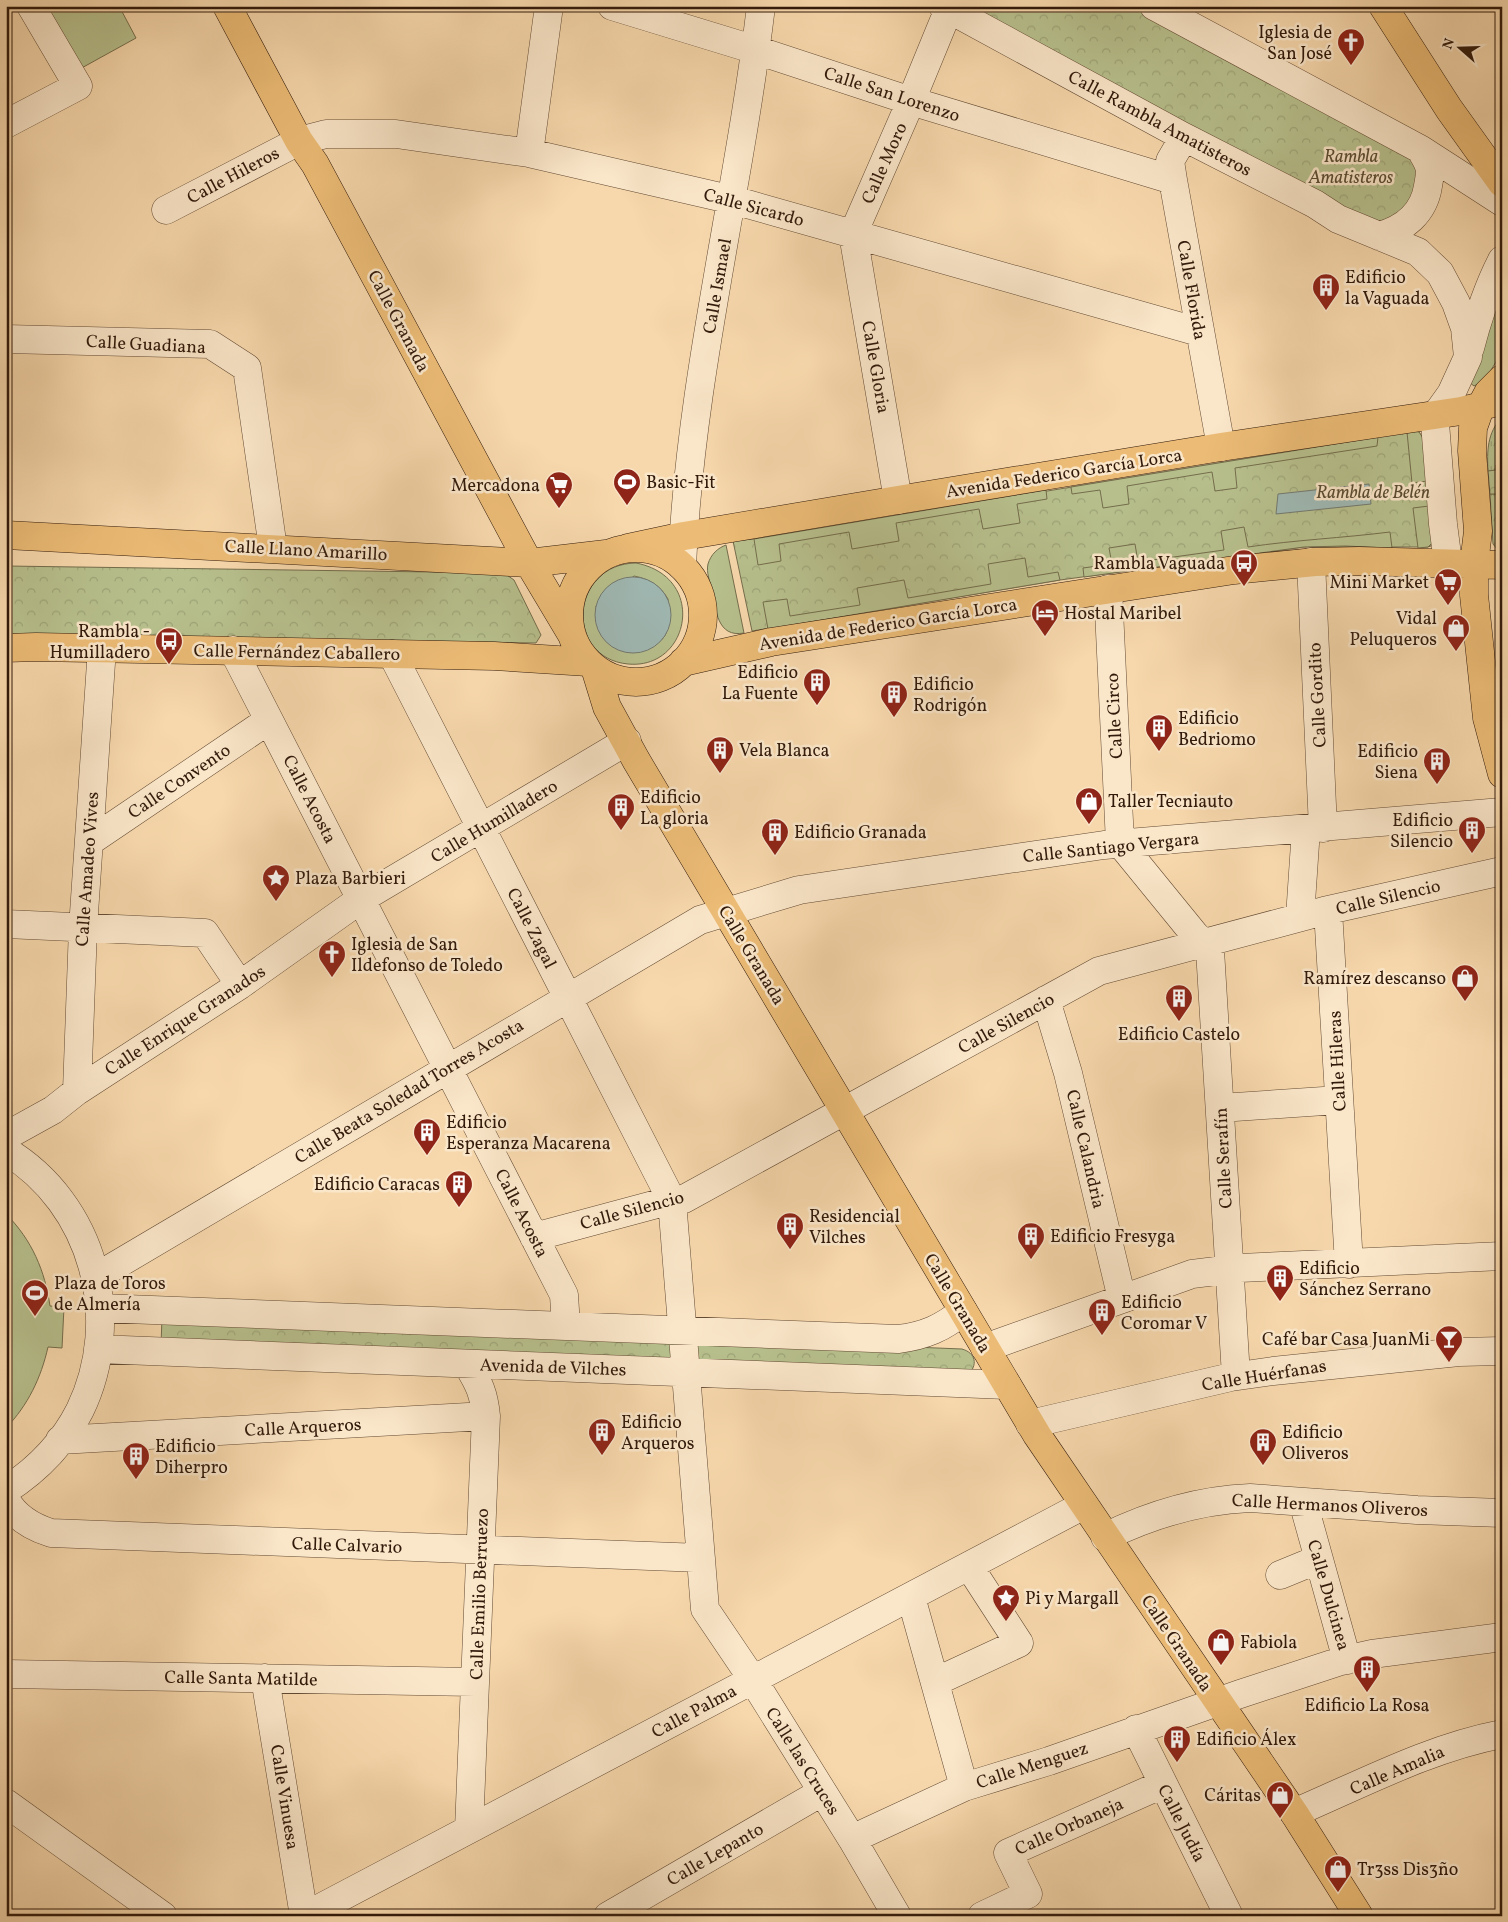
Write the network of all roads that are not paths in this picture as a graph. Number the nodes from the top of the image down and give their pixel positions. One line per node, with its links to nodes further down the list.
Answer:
1 (32, 6): 11 (street)
2 (227, 6): 13 (main road, Calle Granada)
3 (549, 6): 15 (street)
4 (612, 6): 9 (street, Calle San Lorenzo)
5 (761, 6): 9 (street, Calle Ismael)
6 (1154, 6): 14 (street)
7 (1382, 6): 17 (main road)
8 (947, 7): 10 (street, Calle Moro); 12 (street, Calle Rambla Amatisteros)
9 (756, 50): 10 (street, Calle San Lorenzo); 18 (street, Calle Ismael)
10 (911, 101): 16 (street, Calle San Lorenzo); 21 (street, Calle Moro)
11 (6, 124)
12 (1184, 136): 16 (street, Calle Florida); 22 (street, Calle Rambla Amatisteros)
13 (299, 140): 15 (street, Calle Sicardo); 20 (street, Calle Hileros); 36 (main road, Calle Granada)
14 (1420, 149): 19 (street); 22 (street)
15 (530, 153): 18 (street, Calle Sicardo)
16 (1173, 180): 24 (street, Calle Florida)
17 (1502, 183)
18 (733, 200): 21 (street, Calle Sicardo); 32 (street, Calle Ismael)
19 (1502, 202)
20 (166, 210)
21 (853, 234): 24 (street, Calle Sicardo); 30 (street, Calle Gloria)
22 (1379, 236): 26 (street, Calle Rambla Amatisteros)
23 (1502, 260): 26 (street)
24 (1199, 332): 29 (street, Calle Florida)
25 (6, 339): 33 (street, Calle Guadiana)
26 (1468, 357): 28 (street)
27 (1502, 379): 28 (main road)
28 (1470, 413): 29 (main road, Avenida Federico García Lorca); 37 (main road); 37 (street)
29 (1221, 447): 30 (main road, Avenida Federico García Lorca)
30 (898, 500): 32 (main road, Avenida Federico García Lorca)
31 (6, 535): 33 (main road, Calle Llano Amarillo)
32 (684, 536): 34 (main road, Avenida Federico García Lorca); 39 (street, Calle Ismael)
33 (273, 548): 36 (main road, Calle Llano Amarillo)
34 (617, 551): 36 (main road, Calle Llano Amarillo); 39 (main road); 41 (main road)
35 (1311, 562): 37 (main road, Avenida de Federico García Lorca); 40 (main road, Avenida de Federico García Lorca); 53 (street, Calle Gordito)
36 (529, 563): 41 (main road, Calle Granada)
37 (1463, 564): 38 (main road); 50 (main road)
38 (1502, 565)
39 (682, 566): 46 (main road)
40 (1108, 589): 46 (main road, Avenida de Federico García Lorca); 55 (street, Calle Circo)
41 (572, 635): 47 (main road)
42 (6, 648): 43 (main road, Calle Fernández Caballero)
43 (102, 648): 44 (main road, Calle Fernández Caballero); 54 (street, Calle Amadeo Vives)
44 (234, 650): 45 (main road, Calle Fernández Caballero); 48 (street, Calle Acosta)
45 (392, 654): 47 (main road, Calle Fernández Caballero); 52 (street, Calle Zagal)
46 (683, 662): 47 (main road)
47 (591, 665): 49 (main road, Calle Granada)
48 (270, 720): 54 (street, Calle Convento); 57 (street, Calle Acosta)
49 (627, 741): 52 (street, Calle Humilladero); 59 (main road, Calle Granada)
50 (1502, 774)
51 (1502, 812): 53 (street, Calle Santiago Vergara)
52 (481, 828): 57 (street, Calle Humilladero); 65 (street, Calle Zagal)
53 (1315, 828): 55 (street, Calle Santiago Vergara); 60 (street, Calle Gordito)
54 (89, 842): 62 (street, Calle Amadeo Vives)
55 (1120, 843): 59 (street, Calle Santiago Vergara); 63 (street)
56 (1502, 871): 58 (street, Calle Silencio)
57 (361, 899): 64 (street, Calle Enrique Granados); 67 (street, Calle Acosta)
58 (1328, 910): 60 (street, Calle Silencio); 69 (street, Calle Hileras)
59 (725, 911): 65 (street, Calle Beata Soledad Torres Acosta); 71 (main road, Calle Granada)
60 (1300, 917): 63 (street, Calle Silencio)
61 (6, 924): 62 (street)
62 (83, 928): 64 (street); 68 (street, Calle Amadeo Vives)
63 (1204, 942): 66 (street, Calle Silencio); 70 (street, Calle Serafín)
64 (240, 985): 68 (street, Calle Enrique Granados)
65 (568, 998): 67 (street, Calle Beata Soledad Torres Acosta); 74 (street, Calle Zagal)
66 (1046, 1000): 71 (street, Calle Silencio); 80 (street, Calle Calandria)
67 (448, 1068): 75 (street, Calle Acosta); 79 (street, Calle Beata Soledad Torres Acosta)
68 (77, 1091): 72 (street, Calle Enrique Granados)
69 (1339, 1100): 70 (street); 77 (street, Calle Hileras)
70 (1220, 1108): 78 (street, Calle Serafín)
71 (844, 1111): 74 (street, Calle Silencio); 82 (main road, Calle Granada)
72 (6, 1136)
73 (6, 1151): 79 (street)
74 (672, 1201): 75 (street, Calle Silencio); 84 (street, Calle las Cruces)
75 (534, 1237): 83 (street, Calle Acosta)
76 (1502, 1256): 77 (street)
77 (1349, 1264): 78 (street)
78 (1230, 1269): 80 (street); 91 (street, Calle Serafín)
79 (96, 1277): 81 (street)
80 (1122, 1299): 86 (street)
81 (100, 1308): 83 (street); 87 (street)
82 (964, 1311): 85 (street); 86 (main road, Calle Granada)
83 (566, 1326): 84 (street)
84 (682, 1330): 85 (street); 90 (street, Calle las Cruces)
85 (916, 1336): 92 (street)
86 (985, 1348): 93 (main road, Calle Granada)
87 (98, 1349): 89 (street, Avenida de Vilches); 96 (street)
88 (1502, 1351): 91 (street, Calle Huérfanas)
89 (467, 1364): 90 (street, Avenida de Vilches); 94 (street, Calle Emilio Berruezo)
90 (687, 1372): 92 (street, Avenida de Vilches); 105 (street, Calle las Cruces)
91 (1236, 1376): 95 (street, Calle Huérfanas)
92 (915, 1381): 93 (street, Avenida de Vilches)
93 (1007, 1385): 95 (main road, Calle Granada)
94 (486, 1416): 96 (street, Calle Arqueros); 103 (street, Calle Emilio Berruezo)
95 (1030, 1424): 100 (main road, Calle Granada)
96 (60, 1440): 97 (street)
97 (6, 1490)
98 (6, 1500): 103 (street, Calle Calvario)
99 (1303, 1502): 101 (street, Calle Hermanos Oliveros); 102 (street, Calle Hermanos Oliveros); 106 (street, Calle Dulcinea)
100 (1084, 1505): 102 (main road, Calle Granada); 107 (street, Calle Palma)
101 (1502, 1513)
102 (1105, 1537): 118 (main road, Calle Granada)
103 (481, 1550): 104 (street, Calle Calvario); 116 (street, Calle Emilio Berruezo)
104 (672, 1557): 105 (street, Calle Calvario); 110 (street, Calle las Cruces)
105 (701, 1558): 110 (street, Calle las Cruces)
106 (1319, 1559): 108 (street); 112 (street, Calle Dulcinea)
107 (969, 1566): 109 (street, Calle Palma); 117 (street)
108 (1280, 1575)
109 (911, 1596): 115 (street, Calle Palma); 117 (street)
110 (706, 1609): 115 (street, Calle las Cruces)
111 (1502, 1637): 112 (street, Calle Menguez)
112 (1347, 1660): 118 (street, Calle Menguez)
113 (6, 1674): 114 (street, Calle Santa Matilde)
114 (265, 1678): 116 (street, Calle Santa Matilde); 129 (street, Calle Vinuesa)
115 (752, 1680): 123 (street, Calle las Cruces); 126 (street, Calle Palma)
116 (475, 1682): 126 (street, Calle Emilio Berruezo)
117 (935, 1682): 122 (street)
118 (1218, 1702): 119 (street, Calle Menguez); 125 (main road, Calle Granada)
119 (1136, 1729): 121 (street, Calle Judía); 122 (street, Calle Menguez)
120 (1502, 1734): 125 (street, Calle Amalia)
121 (1163, 1784): 132 (street, Calle Orbaneja); 133 (street, Calle Judía)
122 (964, 1787): 127 (street, Calle Menguez)
123 (822, 1792): 127 (street, Calle las Cruces); 130 (street, Calle Lepanto)
124 (6, 1803): 128 (street)
125 (1294, 1814): 134 (main road, Calle Granada)
126 (469, 1829): 129 (street, Calle Palma)
127 (852, 1839): 131 (street, Calle las Cruces)
128 (164, 1916)
129 (304, 1916)
130 (608, 1916)
131 (897, 1916)
132 (982, 1916)
133 (1229, 1916)
134 (1359, 1916)

